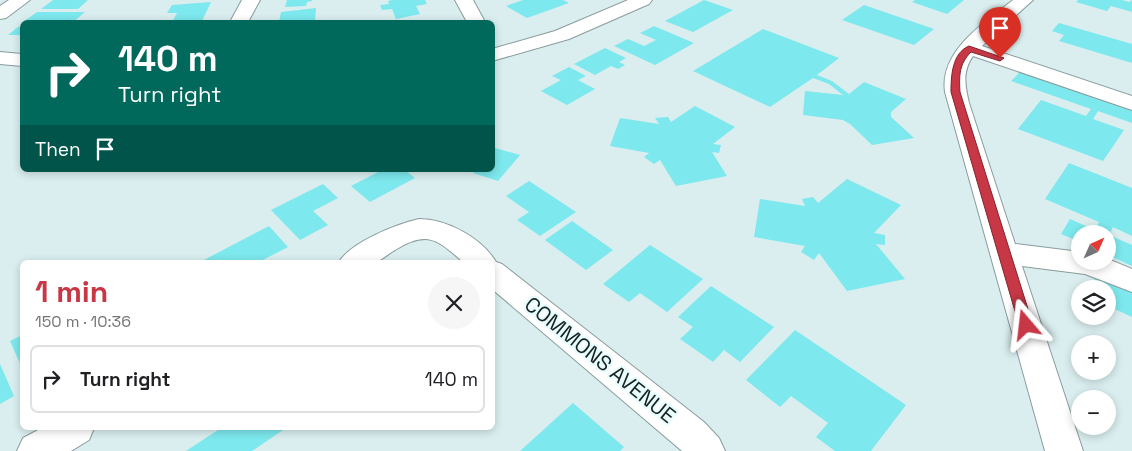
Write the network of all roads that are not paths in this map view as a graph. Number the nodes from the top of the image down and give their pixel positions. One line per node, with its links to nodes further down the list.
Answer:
1 (21, 0): 6 (street)
2 (251, 0): 7 (street)
3 (464, 0): 8 (street)
4 (643, 0): 10 (street)
5 (1024, 0): 9 (street)
6 (0, 14)
7 (240, 20)
8 (475, 20)
9 (969, 48): 13 (street); 14 (street)
10 (495, 54)
11 (0, 58): 12 (street)
12 (20, 60)
13 (1132, 103)
14 (1004, 253): 18 (street); 22 (street)
15 (357, 260): 16 (street)
16 (479, 260)
17 (495, 274): 21 (street, COMMONS AVENUE)
18 (1132, 281)
19 (73, 430): 20 (street)
20 (36, 451)
21 (706, 451)
22 (1064, 451)

